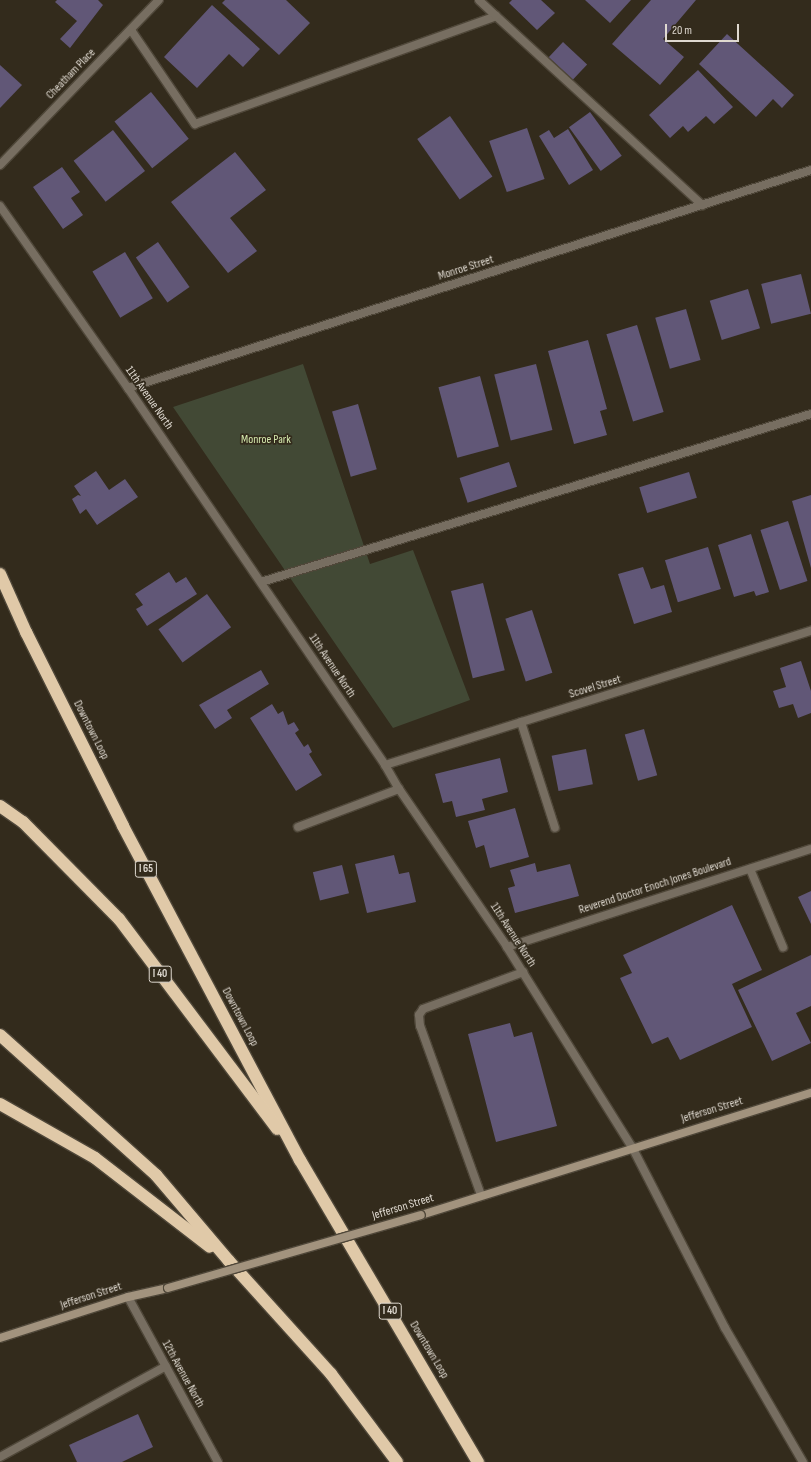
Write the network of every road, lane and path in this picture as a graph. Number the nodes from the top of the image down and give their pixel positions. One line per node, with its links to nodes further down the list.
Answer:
1 (159, 0): 4 (street, Cheatham Place)
2 (479, 0): 3 (street)
3 (496, 16): 4 (street); 7 (street)
4 (131, 30): 5 (street, Cheatham Place)
5 (0, 165)
6 (811, 170): 7 (street, Monroe Street)
7 (702, 205): 9 (street, Monroe Street)
8 (0, 206): 9 (street, 11th Avenue North)
9 (128, 388): 12 (street, 11th Avenue North)
10 (811, 414): 12 (street)
11 (0, 574): 29 (highway, Downtown Loop / I 65)
12 (261, 582): 15 (street, 11th Avenue North)
13 (811, 631): 14 (street, Scovel Street)
14 (521, 722): 15 (street, Scovel Street); 19 (street)
15 (385, 765): 16 (street, 11th Avenue North)
16 (399, 789): 18 (street); 22 (street, 11th Avenue North)
17 (0, 806): 29 (highway, I 40)
18 (298, 827)
19 (555, 828)
20 (811, 849): 21 (street, Reverend Doctor Enoch Jones Boulevard)
21 (750, 869): 22 (street, Reverend Doctor Enoch Jones Boulevard); 23 (street)
22 (507, 947): 24 (street, 11th Avenue North)
23 (783, 947)
24 (523, 972): 28 (street, 11th Avenue North); 30 (street)
25 (0, 1035): 31 (highway)
26 (811, 1093): 28 (main road, Jefferson Street)
27 (0, 1104): 31 (highway)
28 (632, 1147): 30 (main road, Jefferson Street); 39 (street, 11th Avenue North)
29 (300, 1160): 38 (highway, Downtown Loop / I 40)
30 (481, 1195): 32 (main road, Jefferson Street, bridge)
31 (229, 1261): 37 (highway)
32 (128, 1297): 33 (main road, Jefferson Street); 34 (street, 12th Avenue North)
33 (0, 1338)
34 (166, 1366): 35 (street); 36 (street, 12th Avenue North)
35 (0, 1457)
36 (218, 1462)
37 (397, 1462)
38 (478, 1462)
39 (803, 1462)

